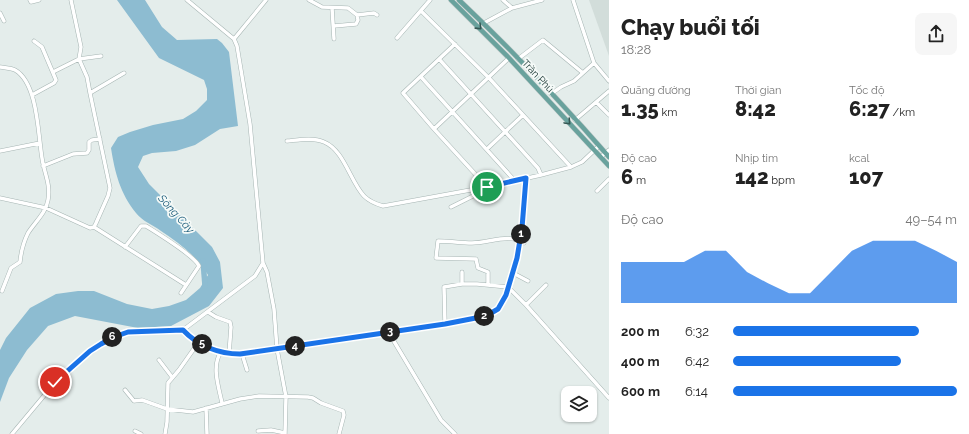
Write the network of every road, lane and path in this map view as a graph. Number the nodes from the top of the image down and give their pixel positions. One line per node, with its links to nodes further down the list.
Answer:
1 (30, 0): 2 (street)
2 (39, 0)
3 (71, 0): 29 (street)
4 (187, 0): 23 (street)
5 (266, 0): 23 (street)
6 (310, 0): 13 (street)
7 (430, 0): 15 (street)
8 (451, 0): 28 (main road, Trần Phú, one-way to 28)
9 (460, 0): 20 (main road, Trần Phú)
10 (504, 0): 14 (street)
11 (539, 0): 14 (street)
12 (573, 0): 32 (street)
13 (332, 8): 17 (street); 21 (street)
14 (512, 8): 20 (street)
15 (421, 11): 22 (street); 26 (street)
16 (0, 13): 19 (street)
17 (357, 15): 18 (street); 21 (street)
18 (377, 15)
19 (4, 21)
20 (484, 23): 31 (main road, Trần Phú)
21 (334, 26): 24 (street)
22 (397, 38)
23 (234, 39): 77 (street)
24 (334, 39)
25 (34, 41): 34 (street)
26 (455, 44): 30 (street); 38 (street)
27 (101, 56): 29 (street)
28 (509, 58): 38 (street); 57 (main road, Trần Phú, one-way to 57)
29 (79, 59): 34 (street); 41 (street)
30 (439, 59): 37 (street); 44 (street)
31 (518, 59): 35 (street); 42 (main road, Trần Phú)
32 (594, 63): 35 (street); 39 (street)
33 (0, 67): 43 (street)
34 (53, 72): 43 (street)
35 (583, 72): 42 (street)
36 (124, 73): 41 (street)
37 (421, 77): 46 (street); 50 (street)
38 (489, 78): 44 (street); 47 (street)
39 (609, 81)
40 (609, 92): 45 (street)
41 (90, 93): 52 (street)
42 (551, 94): 49 (main road, Trần Phú)
43 (32, 95): 54 (street)
44 (471, 95): 46 (street); 51 (street)
45 (596, 102): 48 (street); 49 (street)
46 (453, 112): 50 (street); 56 (street)
47 (523, 115): 51 (street); 63 (street)
48 (609, 115)
49 (575, 120): 55 (main road, Trần Phú)
50 (434, 129): 68 (street)
51 (505, 132): 56 (street); 64 (street)
52 (100, 139): 61 (street); 73 (street)
53 (287, 141): 68 (street)
54 (40, 143): 58 (street); 61 (street)
55 (599, 146): 57 (street); 59 (main road, Trần Phú)
56 (488, 149): 67 (street)
57 (594, 150): 60 (main road, Trần Phú); 63 (street)
58 (0, 151)
59 (608, 154): 60 (street)
60 (602, 159): 62 (main road, Trần Phú)
61 (43, 166): 72 (street)
62 (609, 166)
63 (571, 167): 64 (street)
64 (541, 175): 65 (street)
65 (526, 178): 67 (street); 74 (street)
66 (609, 179): 69 (street)
67 (515, 180): 68 (street)
68 (487, 187): 71 (street)
69 (597, 191)
70 (0, 198): 72 (street)
71 (450, 206)
72 (46, 208): 73 (street); 86 (street)
73 (94, 227): 76 (street)
74 (520, 240): 75 (street); 79 (street); 82 (street)
75 (524, 243)
76 (125, 247): 84 (street); 84 (street)
77 (263, 263): 89 (street); 94 (street)
78 (462, 272): 81 (street)
79 (513, 273): 80 (street); 85 (street)
80 (528, 281)
81 (462, 284): 82 (street); 90 (street)
82 (488, 285): 85 (street)
83 (546, 285): 88 (street)
84 (186, 286): 87 (street)
85 (508, 288): 88 (street); 90 (street)
86 (2, 291)
87 (181, 293)
88 (526, 305): 103 (street)
89 (208, 312): 91 (street); 96 (street)
90 (445, 324): 92 (street)
91 (183, 330): 93 (street); 110 (street)
92 (389, 332): 94 (street); 115 (street)
93 (198, 343): 95 (street); 100 (street)
94 (277, 348): 97 (street); 102 (street)
95 (221, 352): 96 (street); 104 (street)
96 (229, 354): 97 (street)
97 (242, 354): 99 (street)
98 (159, 360): 100 (street)
99 (248, 370)
100 (172, 377): 106 (street)
101 (124, 390): 106 (street)
102 (286, 397): 104 (street); 109 (street); 114 (street)
103 (609, 398)
104 (222, 403): 105 (street)
105 (206, 408): 106 (street); 113 (street)
106 (167, 409): 112 (street)
107 (135, 431): 111 (street)
108 (258, 431): 109 (street)
109 (285, 433)
110 (12, 434)
111 (141, 434)
112 (165, 434)
113 (207, 434)
114 (339, 434)
115 (455, 434)

